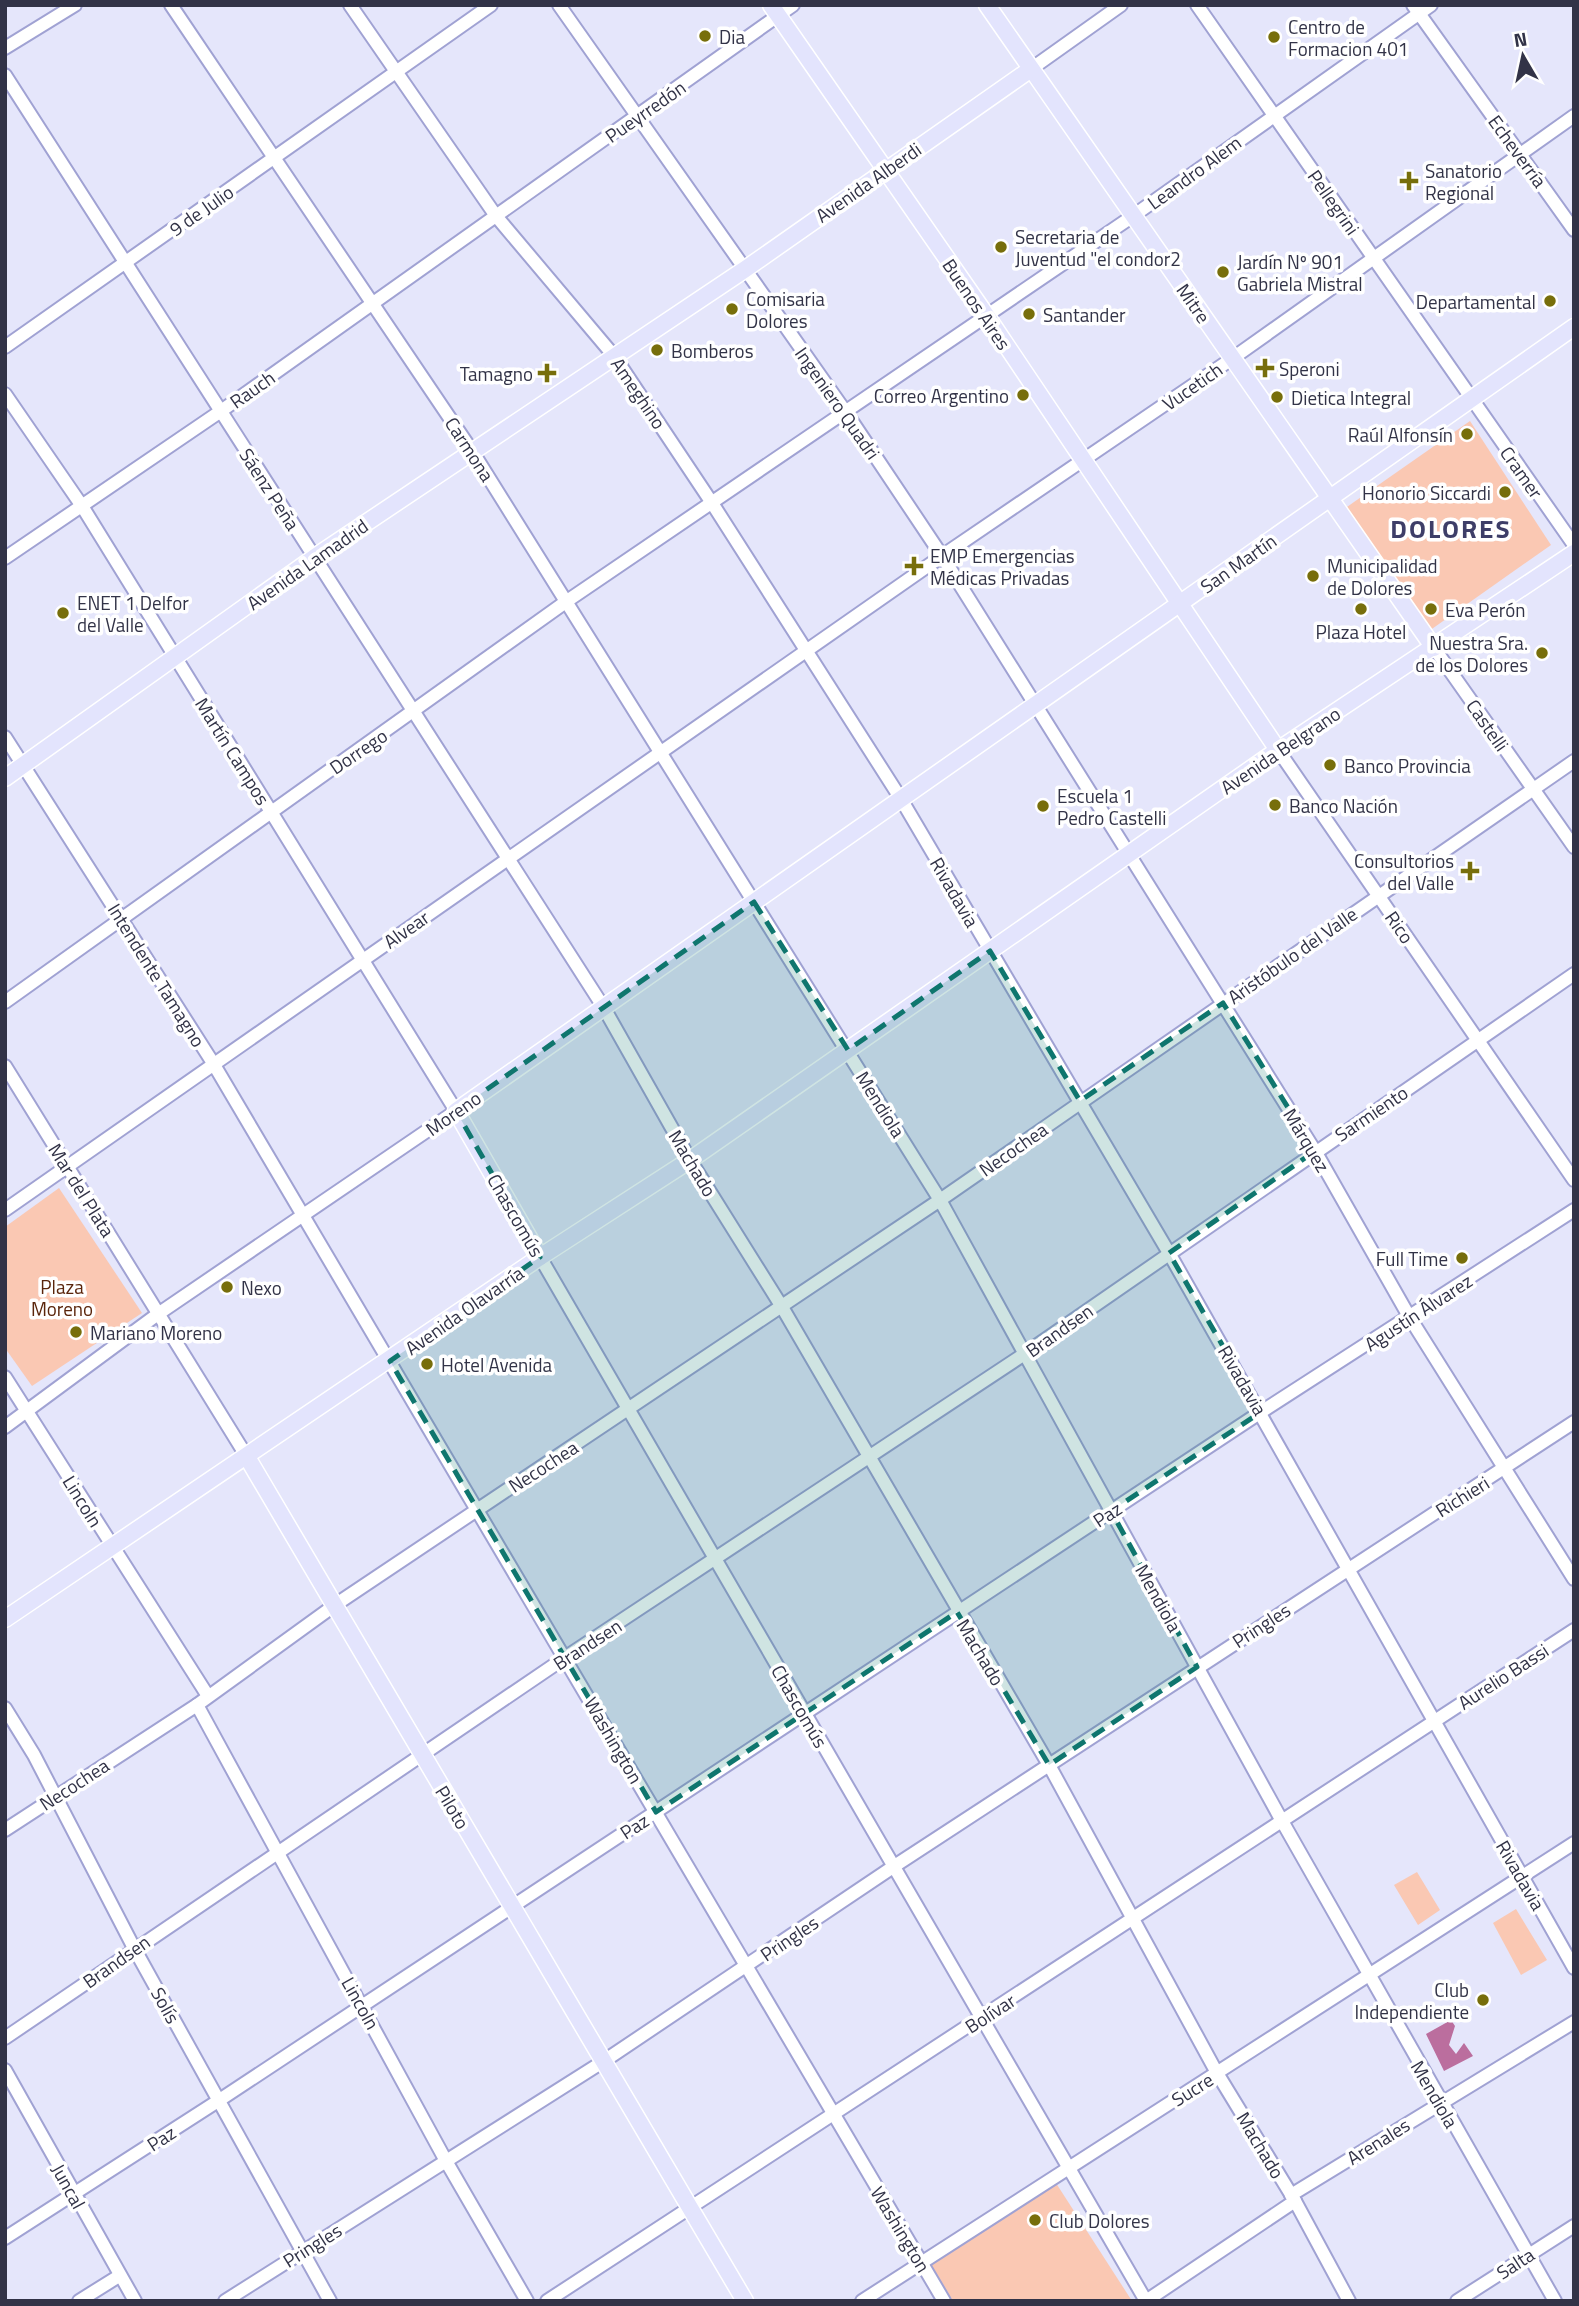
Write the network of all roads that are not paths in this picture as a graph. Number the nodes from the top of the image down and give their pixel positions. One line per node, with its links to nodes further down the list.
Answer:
1 (75, 5): 13 (street)
2 (171, 5): 21 (street, Carmona)
3 (350, 5): 15 (street, Ameghino)
4 (491, 5): 15 (street, 9 de Julio)
5 (559, 5): 19 (street, Ingeniero Quadri)
6 (793, 5): 11 (street, Pueyrredón)
7 (987, 5): 14 (main road, Mitre)
8 (1121, 5): 14 (street, Avenida Alberdi)
9 (1197, 5): 17 (street, Pellegrini)
10 (1431, 5): 12 (street, Leandro Alem)
11 (775, 10): 19 (street, Pueyrredón); 22 (main road, Buenos Aires)
12 (1416, 10): 17 (street, Leandro Alem); 20 (street, Echeverría)
13 (5, 48)
14 (1031, 69): 22 (main road, Avenida Alberdi); 24 (main road, Mitre)
15 (396, 72): 21 (street, 9 de Julio); 23 (street, Ameghino)
16 (5, 75): 27 (street, Sáenz Peña)
17 (1273, 115): 24 (street, Leandro Alem); 26 (street, Pellegrini)
18 (1574, 116): 20 (street, Vucetich)
19 (637, 117): 23 (street, Pueyrredón); 28 (street, Ingeniero Quadri)
20 (1521, 155): 25 (street, Echeverría); 26 (street, Vucetich)
21 (274, 158): 27 (street, 9 de Julio); 29 (street, Carmona)
22 (885, 170): 28 (main road, Avenida Alberdi); 30 (main road, Buenos Aires)
23 (496, 216): 29 (street, Rauch); 33 (street, Ameghino)
24 (1133, 216): 30 (street, Leandro Alem); 34 (main road, Mitre)
25 (1574, 230)
26 (1373, 258): 34 (street, Vucetich); 36 (street, Pellegrini)
27 (125, 263): 32 (street, 9 de Julio); 37 (street, Sáenz Peña)
28 (744, 270): 33 (main road, Avenida Alberdi); 38 (street, Ingeniero Quadri)
29 (373, 304): 37 (street, Rauch); 39 (street, Carmona)
30 (986, 315): 38 (street, Leandro Alem); 40 (main road, Buenos Aires)
31 (1574, 327): 36 (main road, San Martín)
32 (5, 347)
33 (614, 356): 39 (main road, Avenida Lamadrid); 42 (street, Ameghino)
34 (1233, 358): 40 (street, Vucetich); 41 (main road, Mitre)
35 (5, 394): 43 (street, Martín Campos)
36 (1470, 399): 41 (main road, San Martín); 44 (street, Cramer)
37 (221, 411): 43 (street, Rauch); 47 (street, Sáenz Peña)
38 (845, 411): 42 (street, Leandro Alem); 46 (street, Ingeniero Quadri)
39 (472, 451): 47 (main road, Avenida Lamadrid); 49 (street, Carmona)
40 (1083, 462): 46 (street, Vucetich); 50 (main road, Buenos Aires)
41 (1329, 499): 50 (main road, San Martín); 51 (main road, Castelli)
42 (712, 503): 49 (street, Dorrego); 52 (street, Ameghino)
43 (82, 506): 48 (street, Rauch); 53 (street, Martín Campos)
44 (1574, 545)
45 (1574, 553): 51 (main road, Avenida Belgrano)
46 (942, 556): 52 (street, Vucetich); 54 (street, Ingeniero Quadri)
47 (315, 557): 53 (main road, Avenida Lamadrid); 55 (street, Sáenz Peña)
48 (5, 558)
49 (567, 601): 55 (street, Dorrego); 58 (street, Carmona)
50 (1181, 603): 54 (main road, San Martín); 57 (main road, Rico)
51 (1434, 648): 57 (main road, Avenida Belgrano); 62 (street, Castelli)
52 (807, 650): 58 (street, Alvear); 63 (street, Ameghino)
53 (173, 657): 60 (main road, Avenida Lamadrid); 64 (street, Martín Campos)
54 (1035, 704): 63 (main road, San Martín); 66 (street, Márquez)
55 (414, 712): 64 (street, Dorrego); 67 (street, Sáenz Peña)
56 (5, 737): 60 (street, Intendente Tamagno)
57 (1278, 750): 66 (main road, Avenida Belgrano); 68 (street, Rico)
58 (662, 752): 67 (street, Alvear); 69 (street, Carmona)
59 (1574, 761): 62 (street, Aristóbulo del Valle)
60 (24, 765): 61 (main road, Avenida Lamadrid); 70 (street, Intendente Tamagno)
61 (5, 778)
62 (1533, 789): 65 (street, Castelli); 68 (street, Aristóbulo del Valle)
63 (901, 799): 69 (main road, Moreno); 71 (street, Rivadavia)
64 (270, 811): 70 (street, Dorrego); 72 (street, Martín Campos)
65 (1574, 847)
66 (1129, 854): 71 (main road, Avenida Belgrano); 75 (street, Márquez)
67 (507, 858): 72 (street, Alvear); 76 (street, Sáenz Peña)
68 (1378, 896): 75 (street, Aristóbulo del Valle); 77 (street, Rico)
69 (754, 902): 76 (main road, Moreno); 78 (street, Mendiola)
70 (122, 919): 74 (street, Dorrego); 79 (street, Intendente Tamagno)
71 (990, 951): 78 (main road, Avenida Olavarría); 81 (street, Rivadavia)
72 (363, 959): 79 (street, Alvear); 82 (street, Martín Campos)
73 (1574, 974): 77 (street, Sarmiento)
74 (5, 1002)
75 (1223, 1003): 81 (street, Aristóbulo del Valle); 83 (street, Márquez)
76 (604, 1008): 82 (main road, Moreno); 84 (street, Machado)
77 (1478, 1040): 83 (street, Sarmiento); 86 (street, Rico)
78 (848, 1050): 84 (main road, Avenida Olavarría); 87 (street, Mendiola)
79 (213, 1063): 85 (street, Alvear); 90 (street, Intendente Tamagno)
80 (5, 1066): 85 (street, Mar del Plata)
81 (1080, 1101): 87 (street, Necochea); 91 (street, Rivadavia)
82 (456, 1111): 90 (street, Moreno); 92 (main road, Chascomús)
83 (1315, 1151): 91 (street, Sarmiento); 95 (street, Márquez)
84 (690, 1160): 92 (main road, Avenida Olavarría); 93 (street, Machado)
85 (67, 1167): 88 (street, Alvear); 94 (street, Mar del Plata)
86 (1574, 1180)
87 (940, 1200): 93 (street, Necochea); 96 (street, Mendiola)
88 (5, 1210)
89 (1574, 1210): 95 (street, Agustín Álvarez)
90 (304, 1217): 94 (street, Moreno); 97 (street, Washington)
91 (1170, 1253): 96 (street, Brandsen); 101 (street, Rivadavia)
92 (540, 1257): 97 (main road, Avenida Olavarría); 99 (street, Chascomús)
93 (782, 1307): 99 (street, Necochea); 105 (street, Machado)
94 (158, 1314): 100 (street, Moreno); 104 (street, Piloto)
95 (1410, 1318): 101 (street, Agustín Álvarez); 106 (street, Márquez)
96 (1027, 1353): 105 (street, Brandsen); 108 (street, Mendiola)
97 (390, 1361): 104 (main road, Avenida Olavarría); 107 (street, Washington)
98 (5, 1377): 100 (street, Lincoln)
99 (628, 1410): 107 (street, Necochea); 110 (street, Chascomús)
100 (27, 1412): 103 (street, Moreno); 109 (street, Lincoln)
101 (1261, 1412): 108 (street, Paz); 111 (street, Rivadavia)
102 (1574, 1422): 106 (street, Richieri)
103 (5, 1427)
104 (247, 1457): 109 (main road, Avenida Olavarría); 113 (main road, Piloto)
105 (869, 1460): 110 (street, Brandsen); 114 (street, Machado)
106 (1504, 1469): 111 (street, Richieri); 112 (street, Márquez)
107 (478, 1509): 113 (street, Necochea); 117 (street, Washington)
108 (1111, 1511): 114 (street, Paz); 118 (street, Mendiola)
109 (114, 1545): 115 (main road, Avenida Olavarría); 119 (street, Lincoln)
110 (715, 1561): 117 (street, Brandsen); 122 (street, Chascomús)
111 (1348, 1568): 118 (street, Pringles); 123 (street, Rivadavia)
112 (1574, 1579)
113 (335, 1605): 119 (street, Necochea); 124 (main road, Piloto)
114 (957, 1612): 122 (street, Paz); 125 (street, Machado)
115 (5, 1619)
116 (1574, 1630): 123 (street, Aurelio Bassi)
117 (566, 1657): 124 (street, Brandsen); 127 (street, Washington)
118 (1197, 1667): 125 (street, Pringles); 128 (street, Mendiola)
119 (208, 1696): 120 (street, Necochea)
120 (197, 1705): 126 (street, Necochea); 131 (street, Lincoln)
121 (5, 1708): 126 (street, Solís)
122 (805, 1714): 127 (street, Paz); 132 (street, Chascomús)
123 (1432, 1722): 128 (street, Bolívar); 133 (street, Rivadavia)
124 (422, 1756): 131 (street, Brandsen); 134 (main road, Piloto)
125 (1049, 1765): 132 (street, Pringles); 135 (street, Machado)
126 (55, 1796): 129 (street, Necochea); 136 (street, Solís)
127 (656, 1812): 134 (street, Paz); 137 (street, Washington)
128 (1282, 1821): 135 (street, Bolívar); 139 (street, Mendiola)
129 (5, 1830)
130 (1574, 1843): 133 (street, Sucre)
131 (276, 1852): 136 (street, Brandsen); 140 (street, Lincoln)
132 (893, 1867): 137 (street, Pringles); 141 (street, Chascomús)
133 (1521, 1876): 138 (street, Rivadavia); 139 (street, Sucre)
134 (512, 1905): 140 (street, Paz); 144 (main road, Piloto)
135 (1134, 1920): 141 (street, Bolívar); 146 (street, Machado)
136 (134, 1948): 143 (street, Brandsen); 147 (street, Solís)
137 (747, 1966): 144 (street, Pringles); 149 (street, Washington)
138 (1574, 1968)
139 (1369, 1975): 146 (street, Sucre); 148 (street, Mendiola)
140 (363, 2006): 147 (street, Paz); 150 (street, Lincoln)
141 (981, 2019): 149 (street, Bolívar); 151 (street, Chascomús)
142 (1574, 2022): 148 (street, Arenales)
143 (5, 2038)
144 (604, 2061): 150 (street, Pringles); 154 (main road, Piloto)
145 (5, 2070): 152 (street, Juncal)
146 (1217, 2073): 151 (street, Sucre); 153 (street, Machado)
147 (218, 2101): 152 (street, Paz); 157 (street, Solís)
148 (1439, 2103): 153 (street, Arenales); 158 (street, Mendiola)
149 (832, 2115): 154 (street, Bolívar); 159 (street, Washington)
150 (446, 2161): 157 (street, Pringles); 165 (street, Lincoln)
151 (1067, 2168): 159 (street, Sucre); 170 (street, Chascomús)
152 (73, 2194): 156 (street, Paz); 160 (street, Juncal)
153 (1293, 2198): 170 (street, Arenales); 171 (street, Machado)
154 (688, 2208): 166 (street, Bolívar); 167 (main road, Piloto)
155 (1574, 2226): 158 (street, Salta)
156 (5, 2238)
157 (303, 2250): 163 (street, Pringles); 164 (street, Solís)
158 (1529, 2253): 172 (street, Salta); 173 (street, Mendiola)
159 (922, 2263): 168 (street, Sucre); 169 (street, Washington)
160 (120, 2276): 161 (street); 162 (street, Juncal)
161 (79, 2301)
162 (135, 2301)
163 (225, 2301)
164 (330, 2301)
165 (527, 2301)
166 (547, 2301)
167 (745, 2301)
168 (862, 2301)
169 (944, 2301)
170 (1146, 2301)
171 (1349, 2301)
172 (1457, 2301)
173 (1555, 2301)

